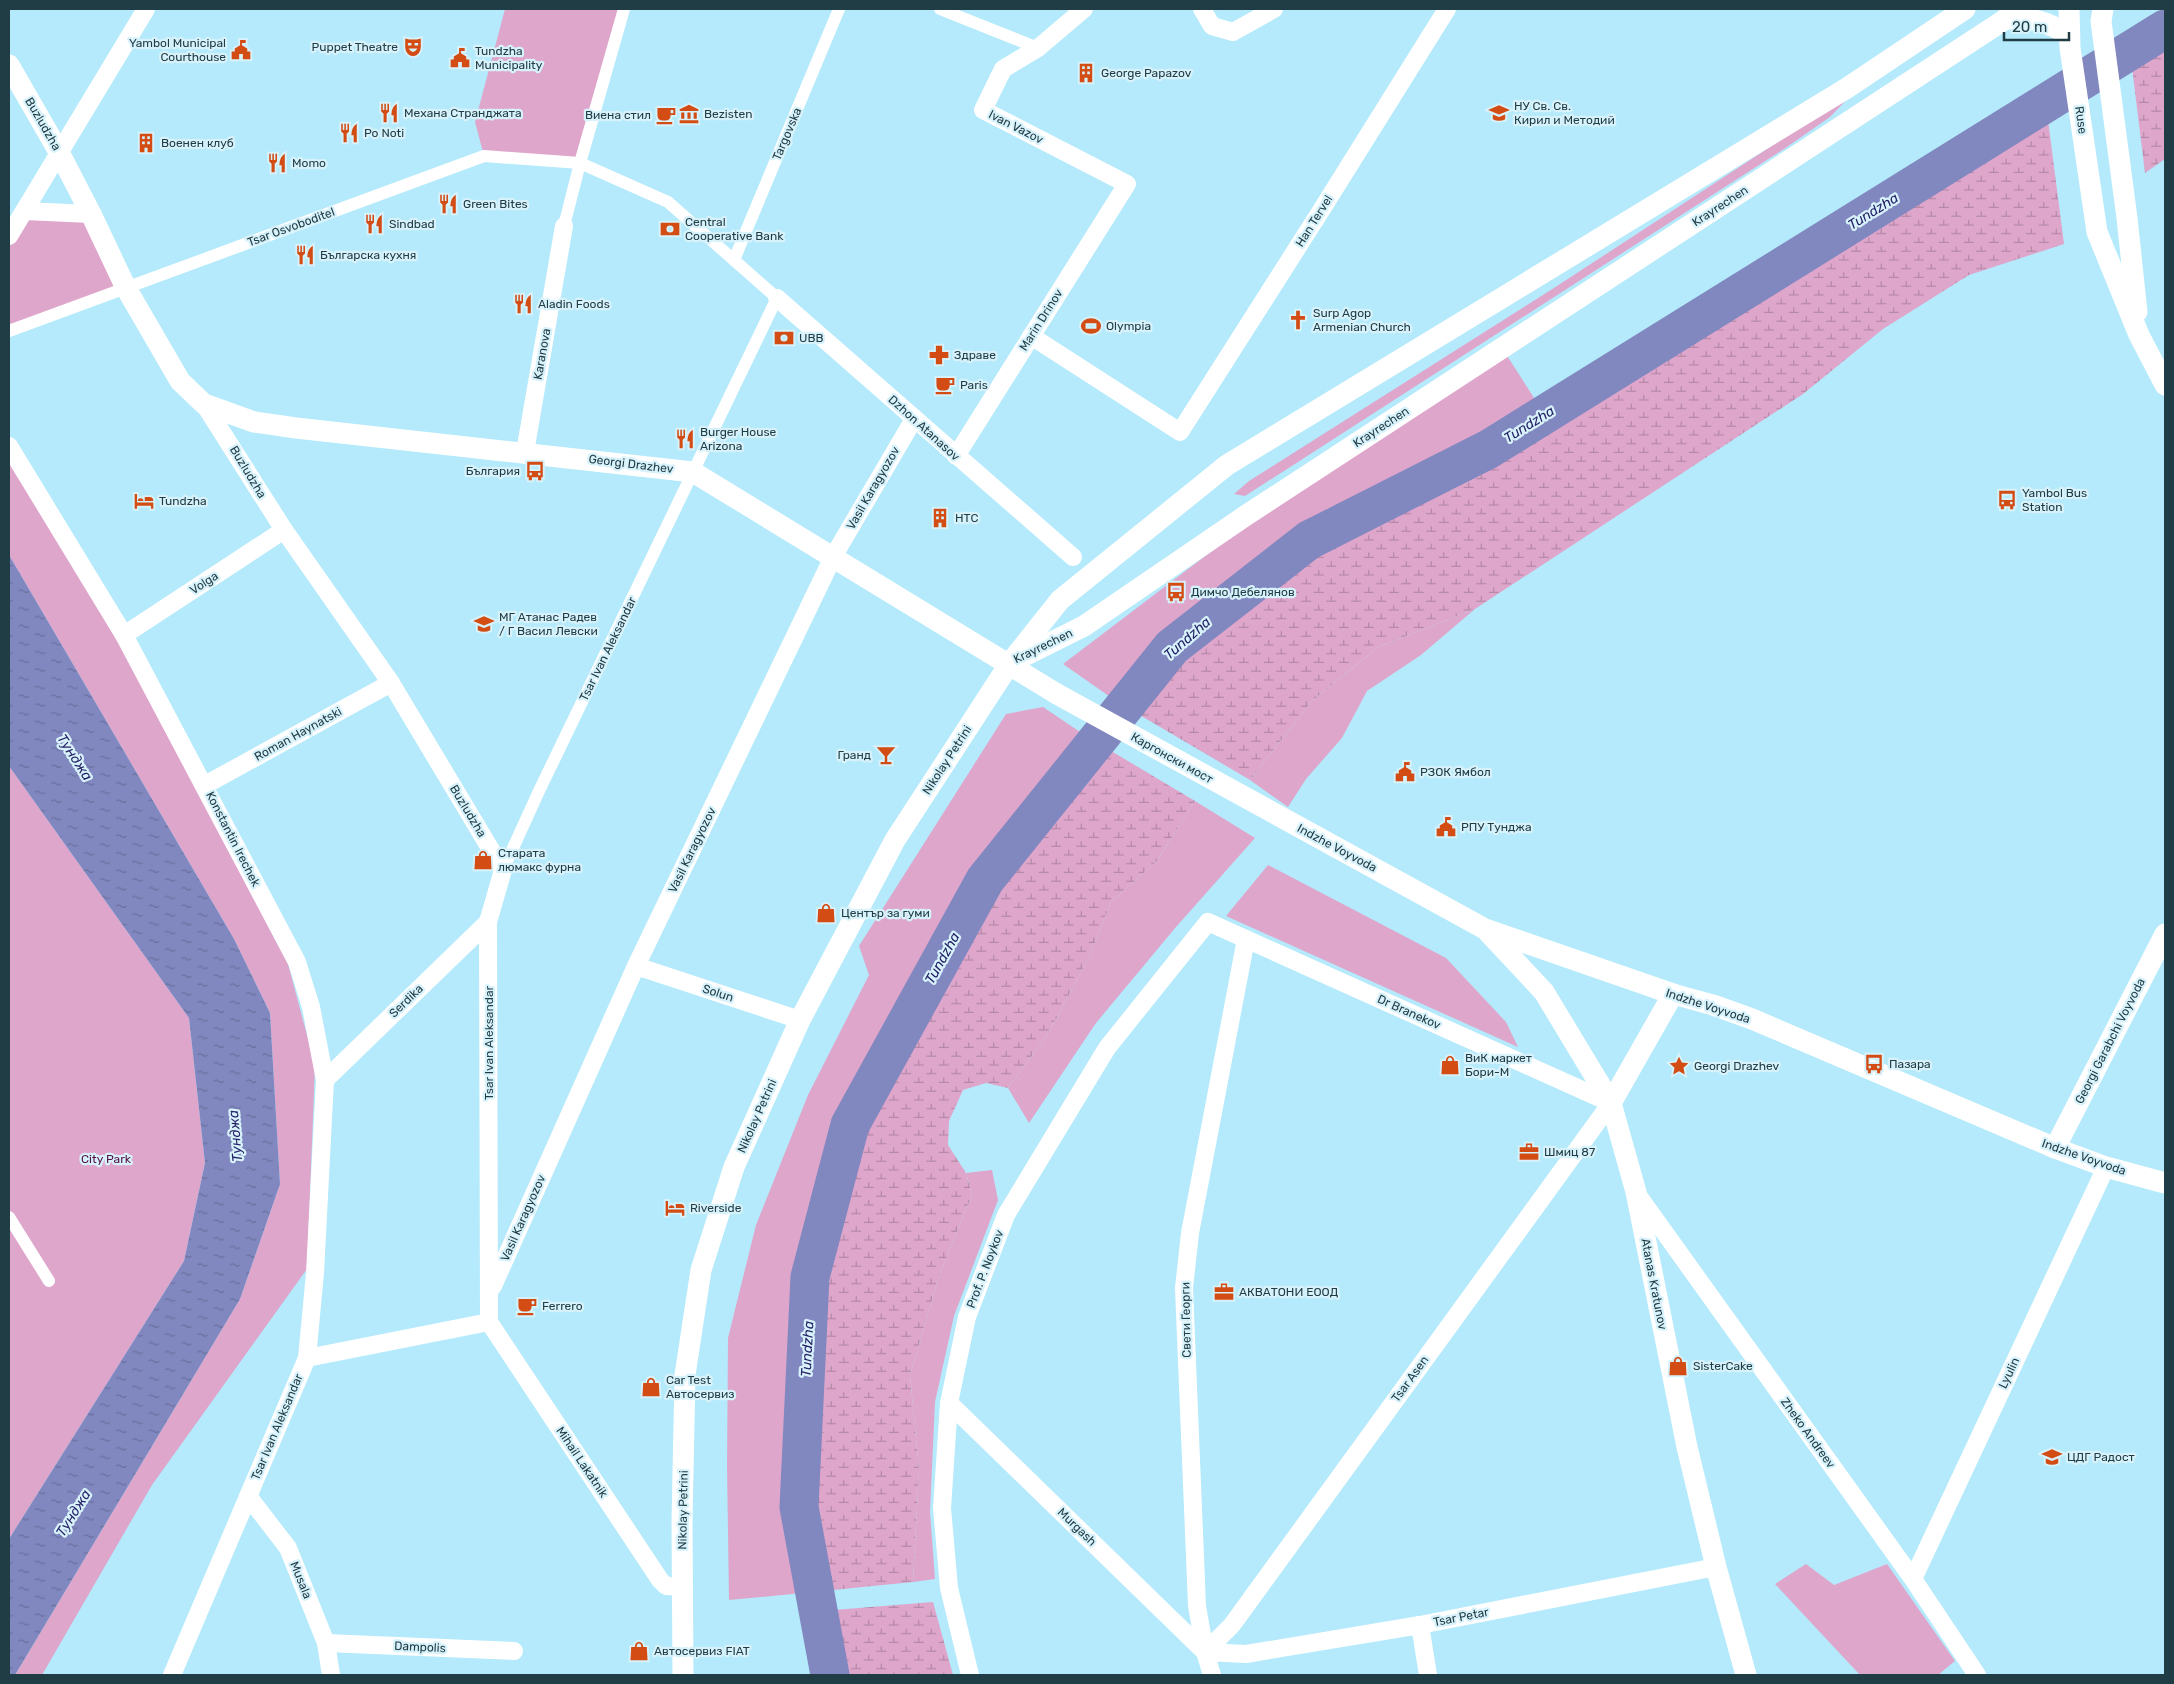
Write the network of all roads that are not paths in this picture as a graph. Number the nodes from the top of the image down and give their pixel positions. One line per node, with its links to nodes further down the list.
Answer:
1 (146, 9): 16 (street)
2 (621, 9): 17 (street)
3 (839, 9): 23 (street, Targovska)
4 (940, 9): 14 (street)
5 (1084, 9): 14 (street, Ivan Vazov)
6 (1202, 9): 7 (street)
7 (1274, 9)
8 (1447, 9): 28 (street, Han Tervel)
9 (1965, 9): 40 (street, Krayrechen)
10 (2069, 9): 13 (street, Ruse)
11 (2013, 14): 13 (street); 40 (street, Krayrechen)
12 (2102, 15): 27 (street)
13 (2069, 37): 27 (street, Ruse)
14 (1038, 48): 18 (street, Ivan Vazov)
15 (9, 66): 16 (street, Buzludzha)
16 (59, 152): 19 (street); 20 (street, Buzludzha)
17 (580, 163): 21 (street); 23 (street, Tsar Osvoboditel); 24 (street, Tsar Osvoboditel)
18 (1127, 184): 28 (street, Marin Drinov)
19 (25, 211): 20 (street); 22 (street)
20 (92, 214): 24 (street, Buzludzha)
21 (564, 226): 33 (street, Karanova)
22 (9, 236)
23 (734, 260): 25 (street, Tsar Osvoboditel)
24 (126, 288): 26 (street, Tsar Osvoboditel); 30 (street, Buzludzha)
25 (777, 298): 31 (street, Dzhon Atanasov); 35 (street, Tsar Ivan Aleksandar)
26 (9, 331)
27 (2139, 335): 29 (street)
28 (1031, 336): 34 (street, Marin Drinov)
29 (2165, 385)
30 (204, 404): 33 (street, Georgi Drazhev); 36 (street, Buzludzha)
31 (914, 418): 34 (street, Dzhon Atanasov); 37 (street, Vasil Karagyozov)
32 (9, 446): 39 (street, Konstantin Irechek)
33 (525, 452): 35 (street, Georgi Drazhev)
34 (956, 456): 38 (street, Dzhon Atanasov)
35 (693, 472): 37 (street, Georgi Drazhev); 44 (street, Tsar Ivan Aleksandar)
36 (284, 530): 39 (street, Volga); 41 (street, Buzludzha)
37 (833, 557): 40 (street, Georgi Drazhev); 50 (street, Vasil Karagyozov)
38 (1073, 557)
39 (124, 635): 42 (street, Konstantin Irechek)
40 (1010, 663): 43 (street, Каргонски мост); 52 (street, Nikolay Petrini)
41 (391, 683): 42 (street, Roman Haynatski); 44 (street, Buzludzha)
42 (205, 785): 53 (street, Konstantin Irechek)
43 (1288, 822): 47 (street, Indzhe Voyvoda)
44 (503, 870): 45 (street, Tsar Ivan Aleksandar)
45 (488, 922): 53 (street, Serdika); 61 (street, Tsar Ivan Aleksandar)
46 (1208, 922): 49 (street, Dr Branekov); 64 (street, Prof. P. Noykov)
47 (1484, 929): 51 (street, Indzhe Voyvoda); 54 (street, Atanas Kratunov)
48 (2165, 934): 55 (street, Georgi Garabchi Voyvoda)
49 (1246, 939): 54 (street, Dr Branekov); 72 (street, Свети Георги)
50 (636, 966): 52 (street, Solun); 61 (street, Vasil Karagyozov)
51 (1673, 994): 54 (street); 55 (street, Indzhe Voyvoda)
52 (800, 1020): 68 (street, Nikolay Petrini)
53 (325, 1080): 63 (street, Konstantin Irechek)
54 (1611, 1103): 58 (street, Atanas Kratunov); 72 (street, Tsar Asen)
55 (2055, 1148): 56 (street, Indzhe Voyvoda)
56 (2106, 1167): 57 (street, Indzhe Voyvoda); 67 (street, Lyulin)
57 (2165, 1183)
58 (1636, 1192): 66 (street, Atanas Kratunov); 67 (street, Zheko Andreev)
59 (9, 1217): 60 (street)
60 (49, 1281)
61 (490, 1291): 62 (street, Tsar Ivan Aleksandar)
62 (489, 1322): 63 (street, Tsar Ivan Aleksandar); 68 (street, Mihail Lakatnik)
63 (307, 1358): 65 (street, Tsar Ivan Aleksandar)
64 (949, 1403): 72 (street, Murgash); 76 (street, Prof. P. Noykov)
65 (248, 1496): 70 (street, Musala); 73 (street, Tsar Ivan Aleksandar)
66 (1716, 1567): 69 (street, Tsar Petar); 79 (street, Atanas Kratunov)
67 (1913, 1580): 80 (street, Zheko Andreev)
68 (683, 1587): 75 (street, Nikolay Petrini)
69 (1420, 1625): 72 (street, Tsar Petar); 78 (street)
70 (326, 1643): 71 (street, Dampolis); 74 (street, Musala)
71 (514, 1651)
72 (1205, 1652): 77 (street, Свети Георги)
73 (172, 1675)
74 (331, 1675)
75 (683, 1675)
76 (970, 1675)
77 (1212, 1675)
78 (1428, 1675)
79 (1746, 1675)
80 (1977, 1675)

